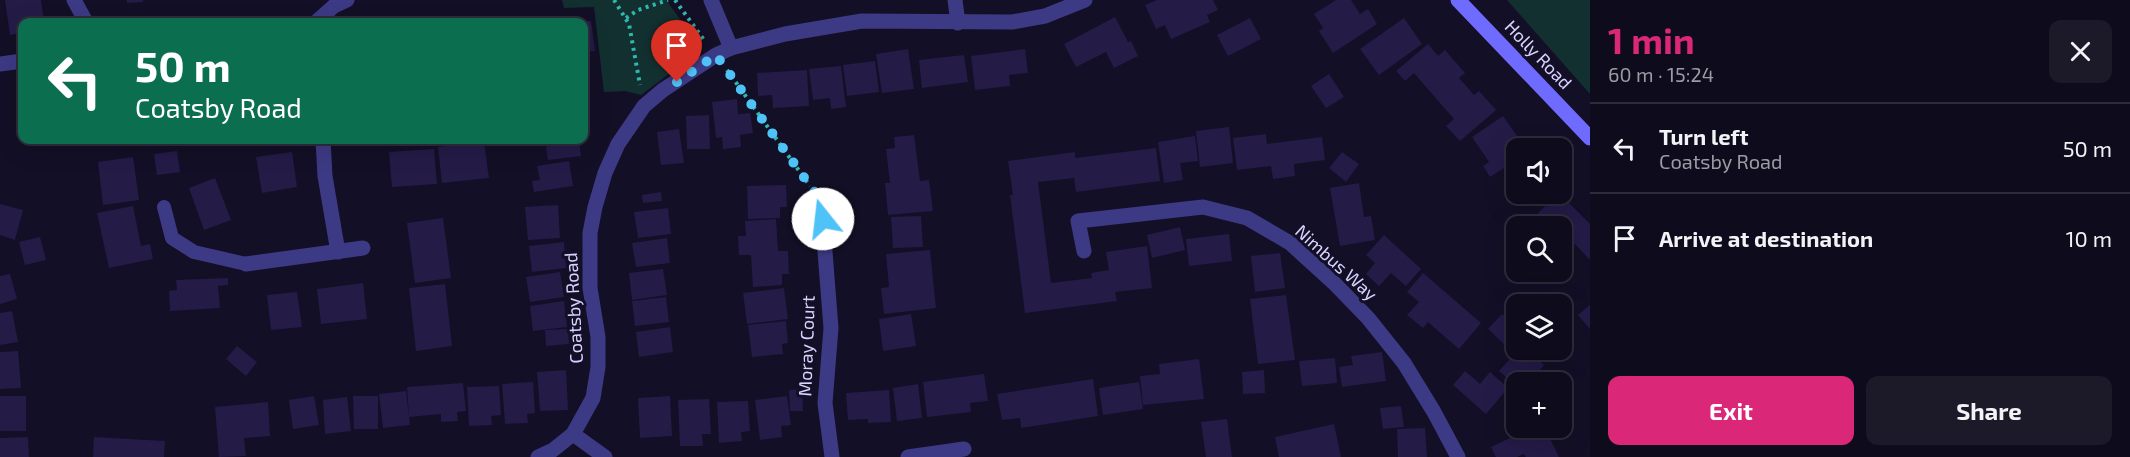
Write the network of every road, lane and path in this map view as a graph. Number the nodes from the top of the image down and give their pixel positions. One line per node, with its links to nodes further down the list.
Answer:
1 (75, 0): 10 (street)
2 (346, 0): 11 (street)
3 (614, 0): 12 (path)
4 (668, 0): 12 (path)
5 (675, 0): 15 (path)
6 (711, 0): 14 (street)
7 (955, 0): 13 (street)
8 (1085, 0): 13 (street, Coatsby Road)
9 (1458, 0): 19 (street, Holly Road)
10 (84, 18)
11 (320, 18)
12 (626, 18): 18 (path)
13 (958, 23): 14 (street, Coatsby Road)
14 (731, 48): 15 (street, Coatsby Road)
15 (716, 55): 18 (street, Coatsby Road); 21 (path)
16 (18, 62): 17 (street)
17 (0, 64)
18 (645, 106): 27 (street, Coatsby Road)
19 (1590, 138)
20 (323, 144): 25 (street)
21 (821, 201): 32 (street, Moray Court)
22 (164, 207): 26 (lane)
23 (363, 248): 25 (street)
24 (1084, 251): 34 (street, Nimbus Way)
25 (338, 252): 26 (street)
26 (246, 264)
27 (573, 434): 30 (street, Coatsby Road); 31 (street)
28 (964, 449): 29 (street)
29 (929, 456): 33 (street)
30 (537, 457)
31 (605, 457)
32 (831, 457)
33 (908, 457)
34 (1458, 457)

